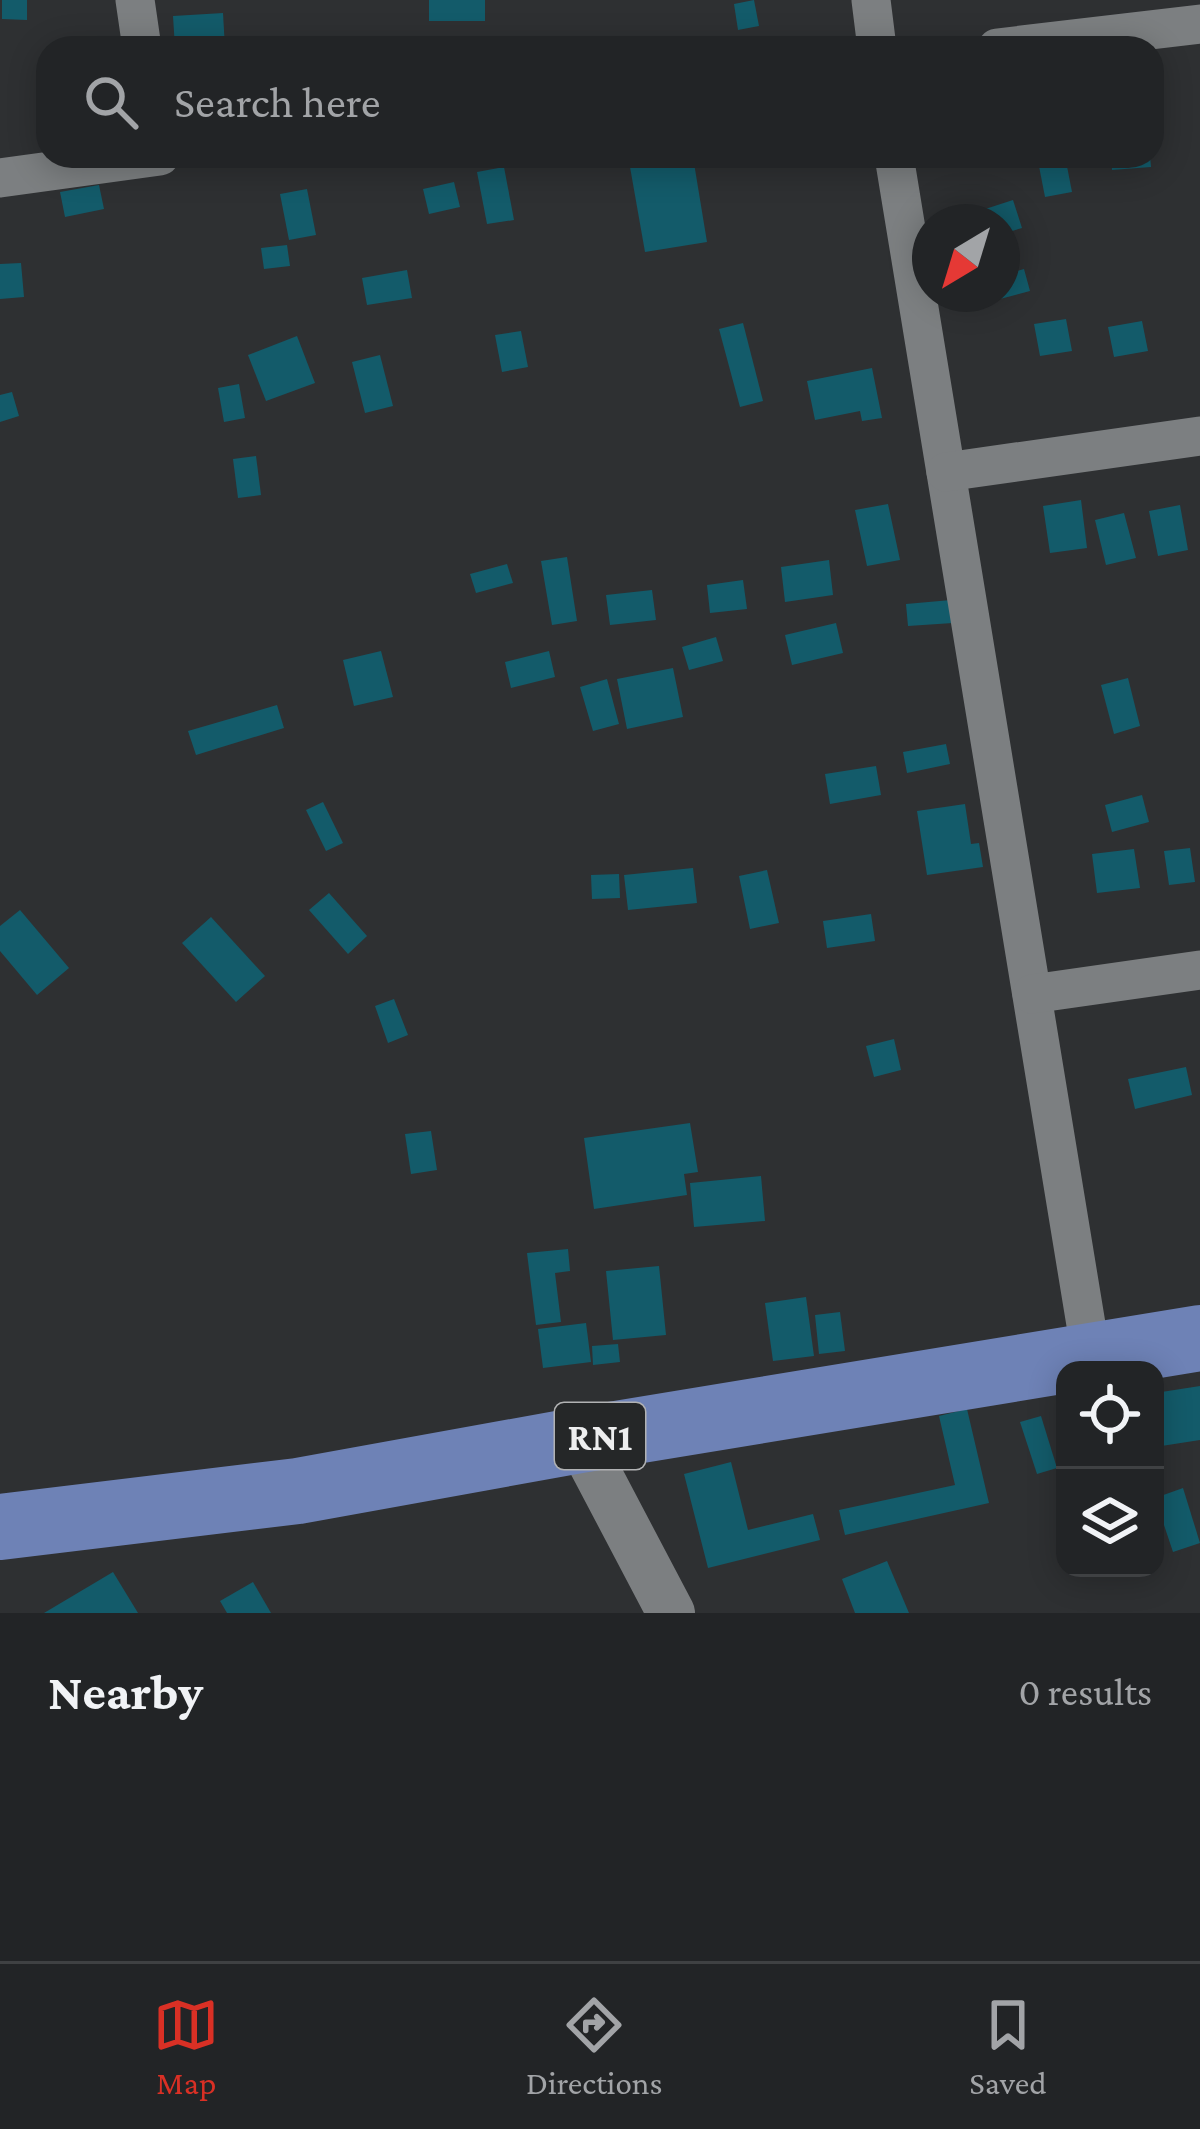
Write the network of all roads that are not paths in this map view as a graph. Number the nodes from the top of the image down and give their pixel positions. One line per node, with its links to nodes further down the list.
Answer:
1 (135, 0): 4 (street)
2 (871, 0): 5 (street)
3 (1200, 24): 6 (street)
4 (140, 36)
5 (876, 36)
6 (1098, 36)
7 (72, 168): 9 (street)
8 (896, 168): 11 (street)
9 (0, 178)
10 (1200, 436): 11 (street)
11 (946, 472): 13 (street)
12 (1200, 970): 13 (street)
13 (1032, 994): 15 (street)
14 (1200, 1338): 15 (highway, RN1)
15 (1091, 1355): 16 (highway, RN1)
16 (580, 1440): 17 (highway, RN1); 18 (street)
17 (0, 1527)
18 (670, 1613)

